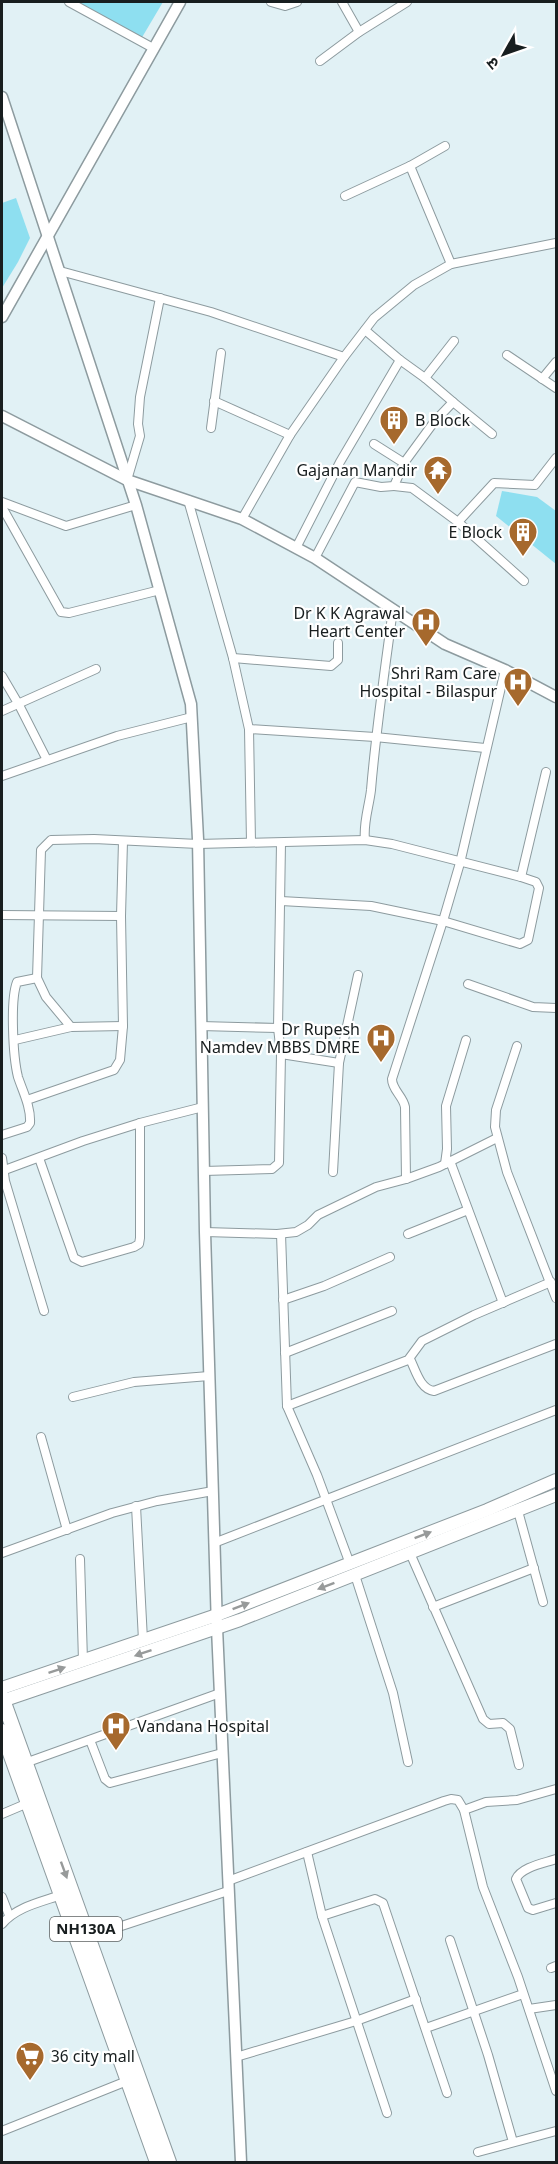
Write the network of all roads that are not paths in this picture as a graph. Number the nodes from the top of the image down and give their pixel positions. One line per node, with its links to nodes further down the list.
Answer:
1 (69, 2): 8 (street)
2 (180, 2): 8 (street)
3 (271, 2): 4 (street)
4 (297, 2)
5 (342, 2): 7 (street)
6 (407, 2): 7 (street)
7 (359, 32): 9 (street)
8 (153, 48): 14 (street)
9 (320, 61)
10 (2, 97): 14 (street)
11 (446, 146): 12 (street)
12 (410, 166): 13 (street); 16 (street)
13 (345, 196)
14 (48, 234): 17 (street); 19 (street)
15 (556, 243): 16 (street)
16 (451, 264): 20 (street)
17 (60, 271): 18 (street); 40 (street)
18 (160, 298): 24 (street); 40 (street)
19 (2, 317)
20 (365, 330): 24 (street); 25 (street)
21 (454, 341): 27 (street)
22 (221, 352): 30 (street)
23 (507, 355): 28 (street)
24 (344, 357): 35 (street)
25 (400, 360): 27 (street); 48 (street)
26 (556, 362): 28 (street)
27 (425, 378): 31 (street)
28 (542, 379): 29 (street)
29 (556, 388)
30 (214, 401): 33 (street); 35 (street)
31 (453, 402): 34 (street); 38 (street)
32 (2, 416): 40 (street)
33 (211, 428)
34 (492, 434)
35 (290, 435): 46 (street)
36 (374, 444): 38 (street)
37 (556, 458): 39 (street)
38 (404, 463): 41 (street)
39 (553, 470): 47 (street)
40 (127, 480): 42 (street); 44 (street)
41 (394, 486): 47 (street); 49 (street)
42 (188, 500): 46 (street); 54 (street)
43 (2, 502): 44 (street)
44 (136, 505): 51 (street)
45 (2, 507): 51 (street)
46 (242, 519): 48 (street)
47 (458, 522): 50 (street)
48 (296, 548): 49 (street)
49 (315, 558): 52 (street)
50 (524, 581)
51 (160, 590): 61 (street)
52 (393, 609): 56 (street); 63 (street)
53 (338, 643): 54 (street)
54 (233, 658): 62 (street)
55 (96, 669): 59 (street)
56 (505, 670): 58 (street); 64 (street)
57 (2, 676): 59 (street)
58 (556, 697)
59 (19, 705): 60 (street); 65 (street)
60 (2, 711)
61 (192, 717): 65 (street); 72 (street)
62 (249, 729): 63 (street); 70 (street)
63 (375, 737): 64 (street); 68 (street)
64 (485, 748): 73 (street)
65 (47, 760): 67 (street)
66 (546, 772): 74 (street)
67 (2, 776)
68 (365, 840): 71 (street); 73 (street)
69 (123, 841): 72 (street); 77 (street); 78 (street)
70 (251, 842): 71 (street); 72 (street)
71 (281, 843): 75 (street)
72 (198, 844): 85 (street)
73 (460, 863): 74 (street); 79 (street)
74 (521, 877): 79 (street)
75 (281, 901): 79 (street); 87 (street)
76 (2, 915): 77 (street)
77 (39, 915): 78 (street); 81 (street)
78 (121, 916): 84 (street)
79 (443, 921): 104 (street)
80 (358, 975): 92 (street)
81 (37, 978): 86 (street); 88 (street)
82 (468, 984): 83 (street)
83 (556, 1008)
84 (123, 1026): 86 (street); 93 (street)
85 (201, 1026): 87 (street); 94 (street)
86 (71, 1027): 88 (street)
87 (278, 1028): 91 (street)
88 (15, 1040): 93 (street)
89 (466, 1040): 100 (street)
90 (517, 1046): 97 (street)
91 (281, 1054): 92 (street); 102 (street)
92 (339, 1063): 103 (street)
93 (27, 1100): 96 (street)
94 (203, 1107): 95 (street); 102 (street)
95 (140, 1123): 99 (street); 99 (street)
96 (2, 1135)
97 (497, 1138): 100 (street); 110 (street)
98 (2, 1158): 101 (street)
99 (39, 1158): 101 (street)
100 (447, 1162): 104 (street); 105 (street)
101 (2, 1171): 114 (street)
102 (204, 1171): 106 (street)
103 (333, 1172)
104 (406, 1179): 107 (street)
105 (468, 1210): 108 (street); 113 (street)
106 (205, 1232): 107 (street); 119 (street)
107 (281, 1234): 112 (street)
108 (408, 1234)
109 (390, 1257): 112 (street)
110 (553, 1285): 111 (street); 113 (street)
111 (556, 1298)
112 (283, 1300): 117 (street)
113 (503, 1303): 118 (street)
114 (44, 1311)
115 (392, 1311): 117 (street)
116 (556, 1344): 118 (street)
117 (285, 1353): 121 (street)
118 (410, 1359): 121 (street)
119 (209, 1376): 120 (street); 125 (street)
120 (73, 1397)
121 (287, 1406): 127 (street)
122 (556, 1410): 127 (street)
123 (41, 1437): 130 (street)
124 (556, 1480): 136 (main road, one-way to 124)
125 (213, 1491): 128 (street); 131 (street)
126 (556, 1495): 129 (main road)
127 (326, 1499): 131 (street); 136 (street)
128 (136, 1506): 130 (street); 141 (street)
129 (518, 1511): 133 (main road); 135 (street)
130 (67, 1530): 132 (street)
131 (214, 1543): 139 (street)
132 (2, 1553)
133 (410, 1553): 136 (main road); 138 (street)
134 (80, 1559): 142 (street)
135 (534, 1568): 137 (street); 138 (street)
136 (353, 1569): 139 (main road, one-way to 136); 140 (main road, one-way to 140); 148 (street)
137 (543, 1602)
138 (434, 1607): 150 (street)
139 (216, 1615): 140 (street); 141 (main road)
140 (217, 1628): 143 (street); 144 (main road, one-way to 144)
141 (143, 1640): 142 (main road)
142 (83, 1661): 144 (main road, one-way to 142)
143 (220, 1693): 146 (street); 147 (street)
144 (2, 1696): 149 (highway, NH130A)
145 (2, 1731): 152 (highway, NH130A)
146 (90, 1740): 147 (street); 149 (street)
147 (222, 1754): 157 (street)
148 (408, 1762)
149 (25, 1763): 159 (highway, NH130A, one-way to 159)
150 (519, 1766)
151 (556, 1789): 153 (street)
152 (28, 1803): 154 (street); 159 (highway, NH130A)
153 (464, 1810): 155 (street); 166 (street)
154 (2, 1814)
155 (307, 1852): 157 (street); 162 (street)
156 (556, 1859): 160 (street)
157 (228, 1886): 164 (street); 173 (street)
158 (2, 1896): 161 (street)
159 (67, 1899): 161 (street); 164 (highway, NH130A); 174 (highway, NH130A)
160 (556, 1903)
161 (9, 1915): 163 (street)
162 (322, 1916): 167 (street); 171 (street)
163 (2, 1924)
164 (88, 1937): 174 (highway, NH130A)
165 (450, 1940): 170 (street)
166 (524, 1994): 169 (street); 170 (street)
167 (416, 1999): 171 (street); 172 (street)
168 (556, 2005): 169 (street)
169 (529, 2009): 175 (street)
170 (473, 2011): 172 (street); 180 (street)
171 (356, 2021): 173 (street); 177 (street)
172 (426, 2028): 176 (street)
173 (236, 2057): 184 (street)
174 (133, 2079): 178 (street); 182 (highway, NH130A); 183 (highway, NH130A)
175 (556, 2091)
176 (447, 2093)
177 (387, 2113)
178 (2, 2131)
179 (556, 2131): 180 (street)
180 (513, 2142): 181 (street)
181 (478, 2152)
182 (158, 2163)
183 (169, 2163)
184 (241, 2163)

